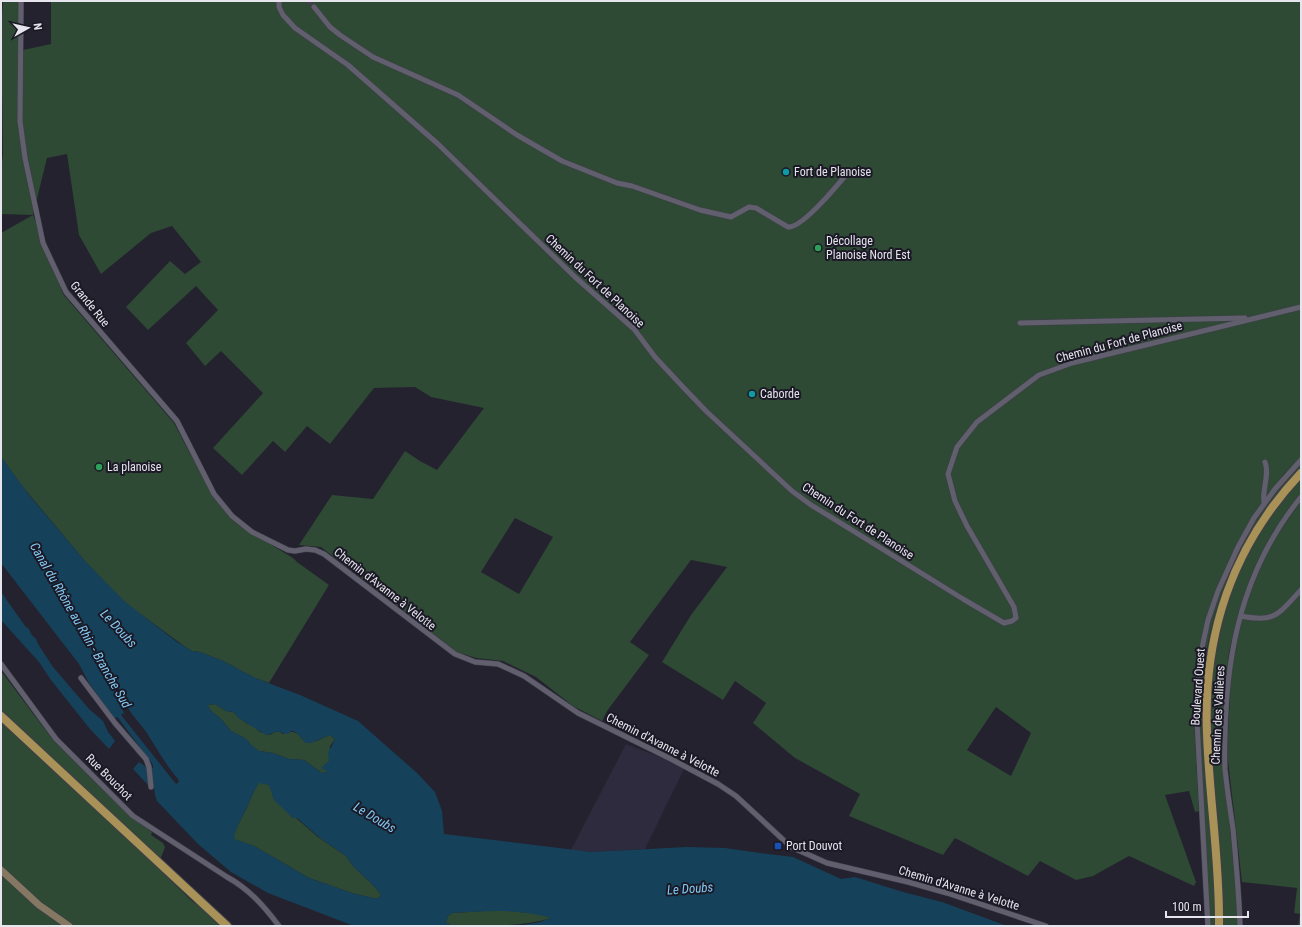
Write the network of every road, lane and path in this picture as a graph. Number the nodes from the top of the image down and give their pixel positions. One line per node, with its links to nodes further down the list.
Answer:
1 (21, 1): 13 (street, Grande Rue)
2 (280, 1): 6 (street, Chemin du Fort de Planoise)
3 (314, 7): 4 (street)
4 (845, 176)
5 (1301, 307): 6 (street, Chemin du Fort de Planoise)
6 (1256, 318): 7 (street)
7 (1020, 323)
8 (1301, 460): 12 (street, Chemin des Vallières)
9 (1265, 462): 12 (street, Chemin des Vallières)
10 (1301, 473): 26 (main road, Boulevard Ouest)
11 (1301, 497): 15 (street, Chemin des Vallières)
12 (1264, 502): 25 (street, Chemin des Vallières)
13 (288, 550): 24 (street, Chemin d'Avanne à Velotte)
14 (1301, 590): 15 (street)
15 (1241, 616): 27 (street, Chemin des Vallières)
16 (1, 664): 23 (street, Rue Bouchot)
17 (81, 678): 19 (street)
18 (1, 716): 22 (main road)
19 (151, 787)
20 (1, 870): 21 (street)
21 (69, 926)
22 (226, 926)
23 (278, 926)
24 (1046, 926)
25 (1208, 926)
26 (1219, 926)
27 (1240, 926)

